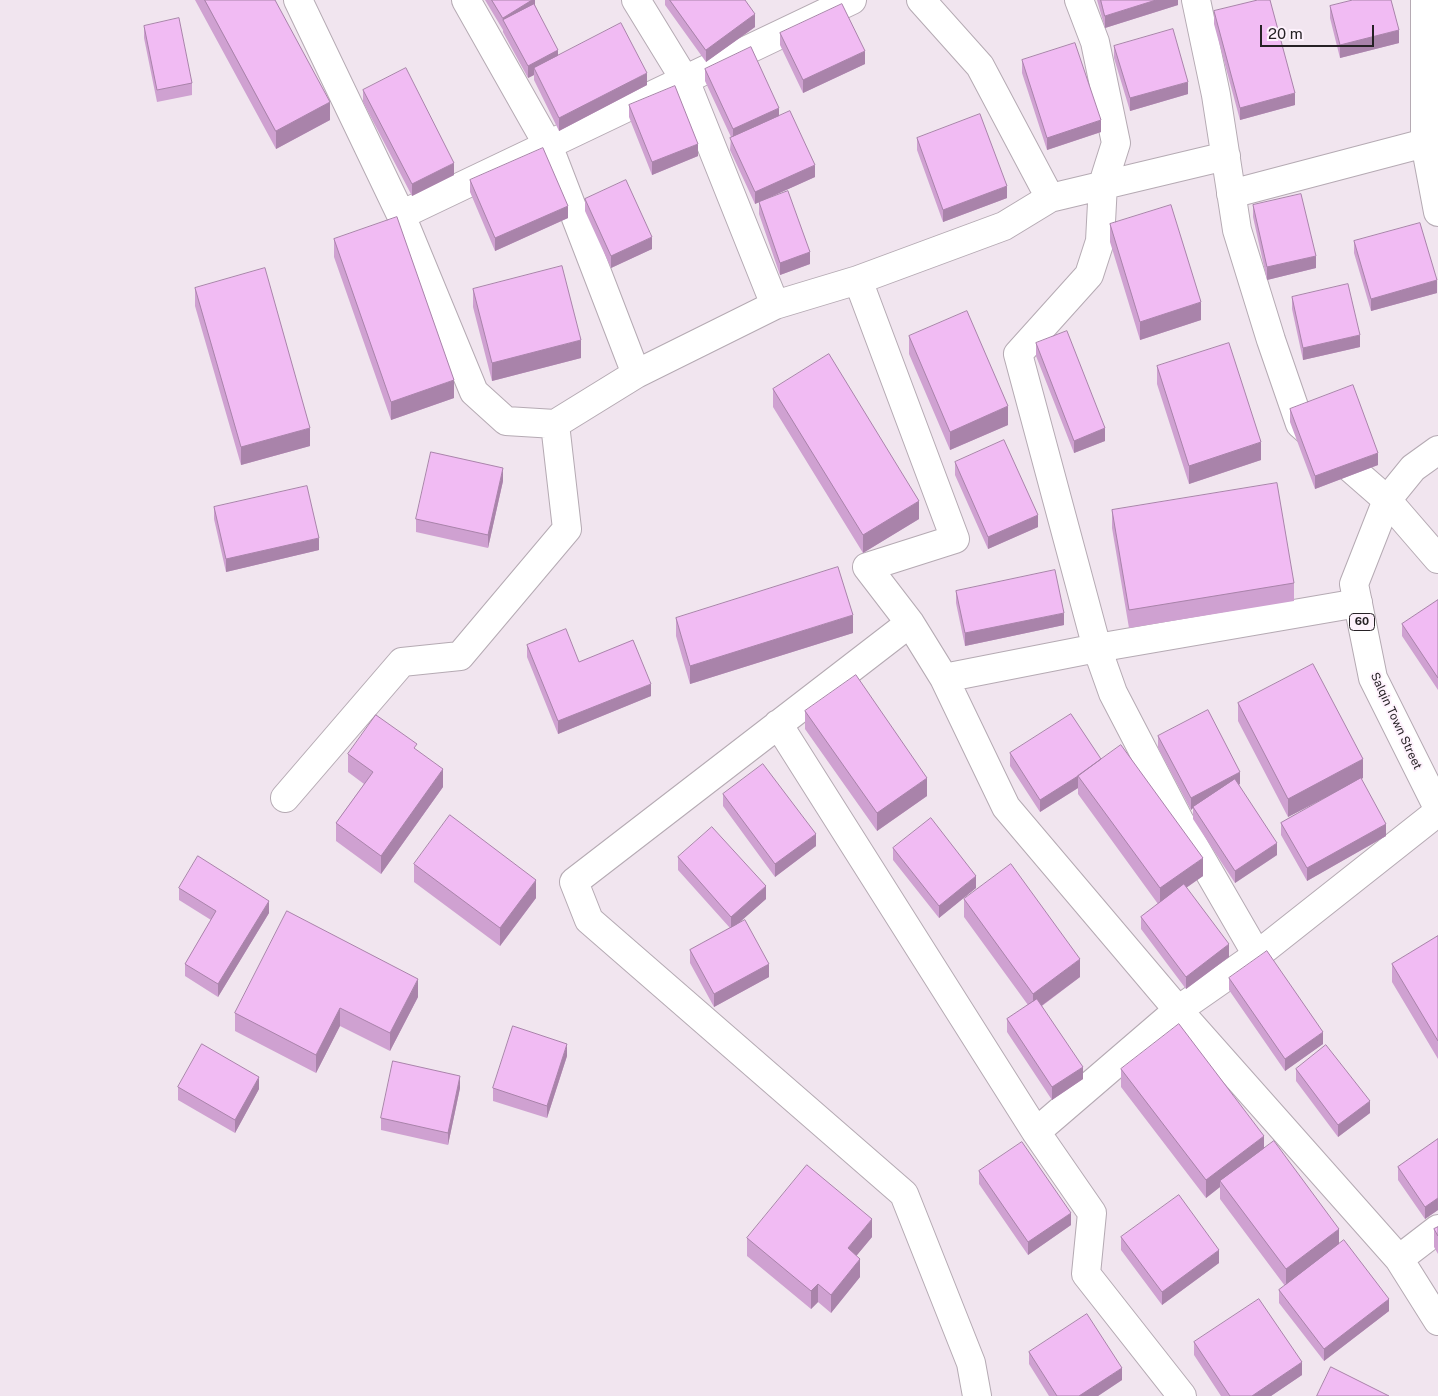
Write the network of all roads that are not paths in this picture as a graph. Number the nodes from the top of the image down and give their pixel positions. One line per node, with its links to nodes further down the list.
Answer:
1 (298, 0): 17 (street)
2 (466, 0): 11 (street)
3 (636, 0): 9 (street)
4 (852, 0): 9 (street)
5 (921, 0): 15 (street)
6 (1079, 0): 13 (street)
7 (1196, 0): 12 (street)
8 (1425, 0): 10 (street)
9 (684, 80): 11 (street); 19 (street)
10 (1424, 143): 14 (street); 16 (street)
11 (548, 145): 17 (street); 20 (street)
12 (1226, 156): 13 (street); 14 (street)
13 (1103, 184): 15 (street); 27 (street)
14 (1231, 194): 23 (street)
15 (1050, 198): 18 (street)
16 (1438, 212)
17 (400, 215): 21 (street)
18 (858, 280): 19 (street); 26 (street)
19 (775, 306): 20 (street)
20 (636, 374): 21 (street)
21 (555, 424): 30 (street)
22 (1438, 450): 23 (street, Salqin Town Street / 60)
23 (1387, 500): 24 (street); 25 (street, Salqin Town Street / 60)
24 (1438, 559)
25 (1358, 602): 27 (street); 31 (street, Salqin Town Street / 60)
26 (910, 623): 28 (street); 29 (street)
27 (1097, 648): 28 (street); 33 (street)
28 (944, 678): 34 (street)
29 (778, 724): 35 (street); 39 (street)
30 (285, 798)
31 (1438, 808)
32 (1438, 812): 33 (street)
33 (1257, 955): 34 (street)
34 (1178, 1010): 35 (street); 37 (street)
35 (1036, 1132): 40 (street)
36 (1438, 1229): 37 (street)
37 (1399, 1259): 38 (street)
38 (1438, 1321)
39 (977, 1396)
40 (1182, 1396)

